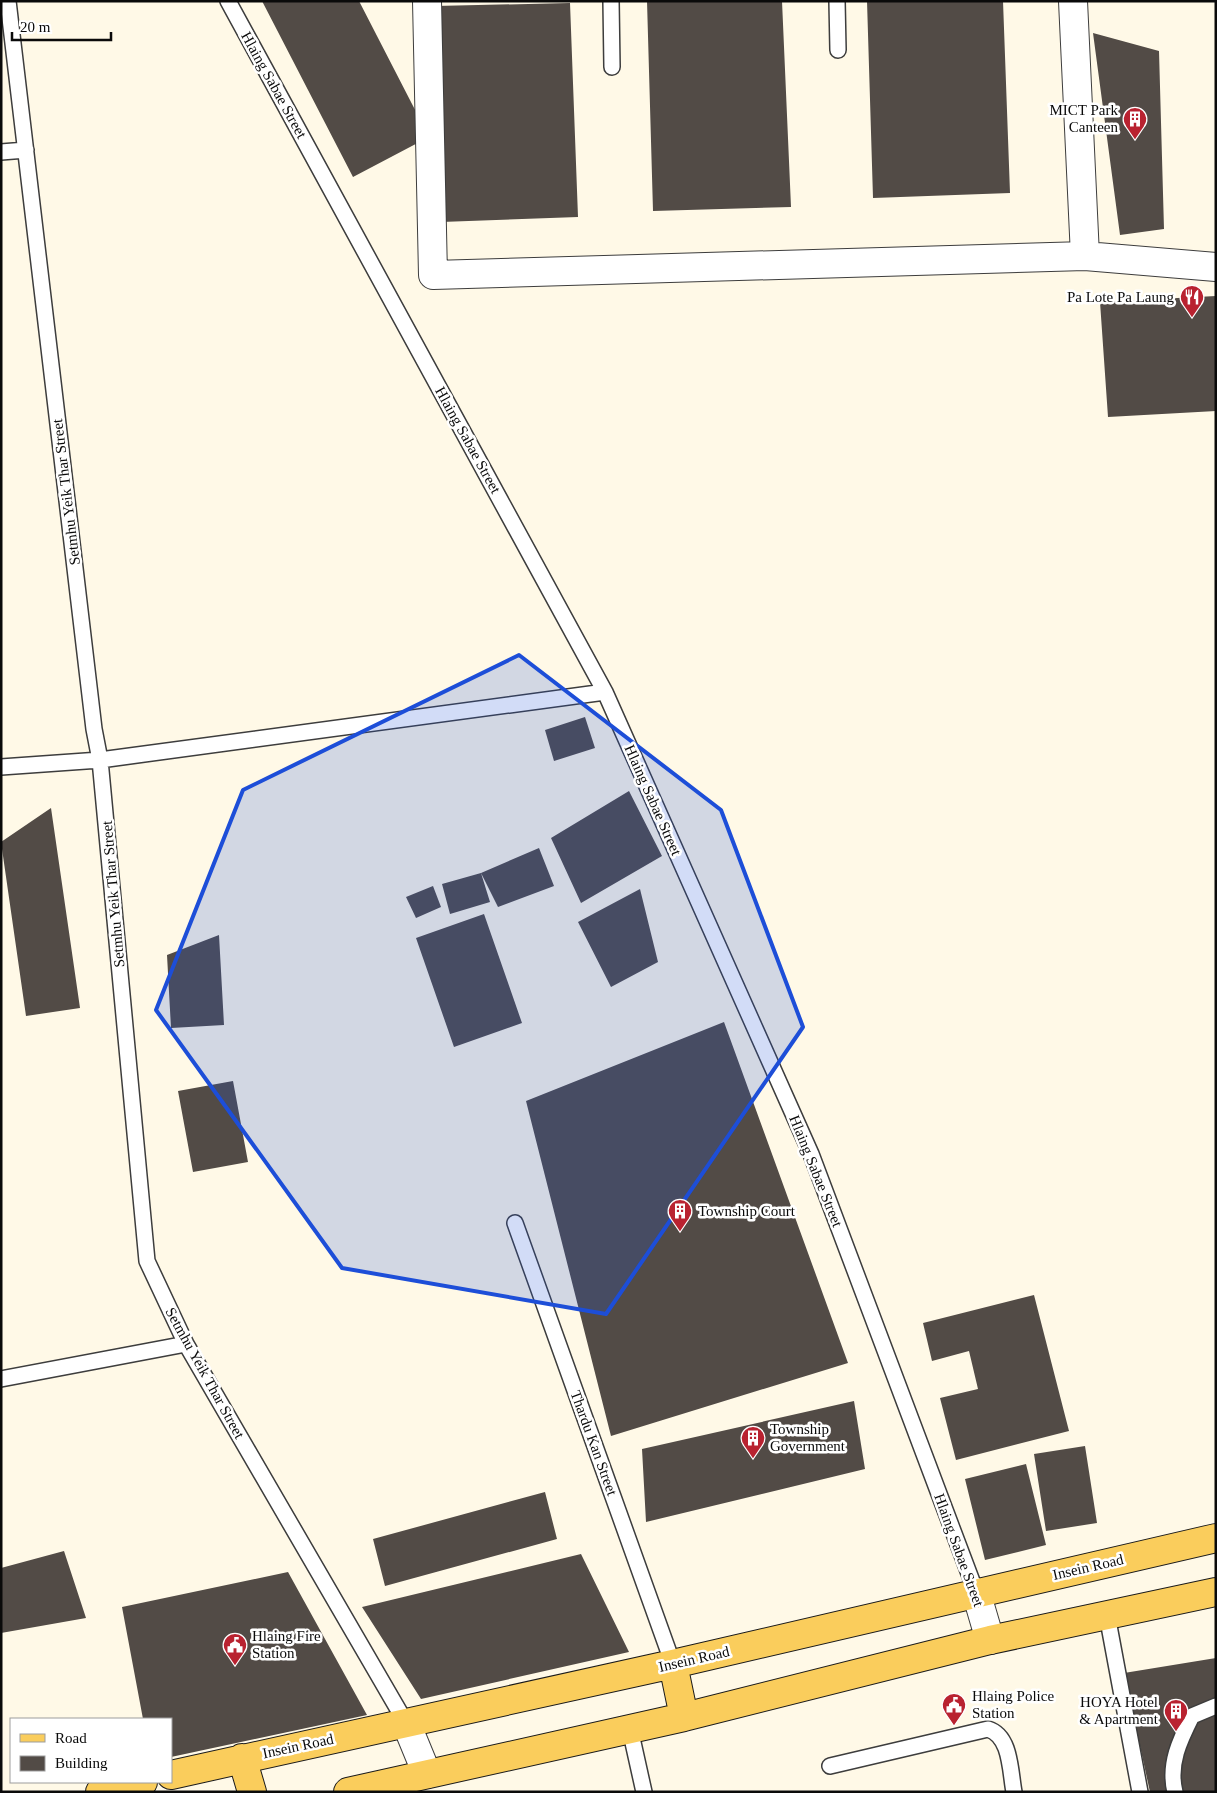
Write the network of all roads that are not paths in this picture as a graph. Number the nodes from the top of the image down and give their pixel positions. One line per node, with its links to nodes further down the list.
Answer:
1 (8, 1): 9 (lane, Setmhu Yeik Thar Street)
2 (228, 1): 13 (lane, Hlaing Sabae Street)
3 (427, 1): 11 (street)
4 (611, 1): 8 (lane)
5 (838, 1): 7 (lane)
6 (1073, 1): 11 (street)
7 (838, 50)
8 (612, 68)
9 (26, 150): 10 (lane); 14 (lane, Setmhu Yeik Thar Street)
10 (1, 152)
11 (1085, 256): 12 (street)
12 (1216, 267)
13 (605, 692): 14 (lane); 20 (lane, Hlaing Sabae Street)
14 (100, 760): 15 (lane); 17 (lane, Setmhu Yeik Thar Street)
15 (1, 767)
16 (514, 1223): 24 (lane, Thardu Kan Street)
17 (186, 1344): 18 (lane); 27 (lane, Setmhu Yeik Thar Street)
18 (1, 1379)
19 (1216, 1538): 20 (main road, Insein Road)
20 (976, 1592): 23 (street, Hlaing Sabae Street); 24 (main road, Insein Road)
21 (1216, 1592): 22 (main road)
22 (1107, 1615): 23 (main road); 39 (lane)
23 (990, 1640): 26 (main road)
24 (673, 1664): 26 (main road); 27 (main road, Insein Road)
25 (1216, 1706): 40 (lane)
26 (684, 1717): 28 (main road)
27 (406, 1723): 29 (main road, Insein Road); 31 (street)
28 (630, 1729): 31 (main road); 37 (lane)
29 (242, 1758): 32 (main road, Insein Road); 35 (main road)
30 (830, 1766): 38 (lane)
31 (427, 1774): 36 (main road)
32 (172, 1775)
33 (139, 1783): 34 (main road)
34 (100, 1792)
35 (252, 1792)
36 (348, 1792)
37 (644, 1792)
38 (1014, 1792)
39 (1140, 1792)
40 (1175, 1792)

